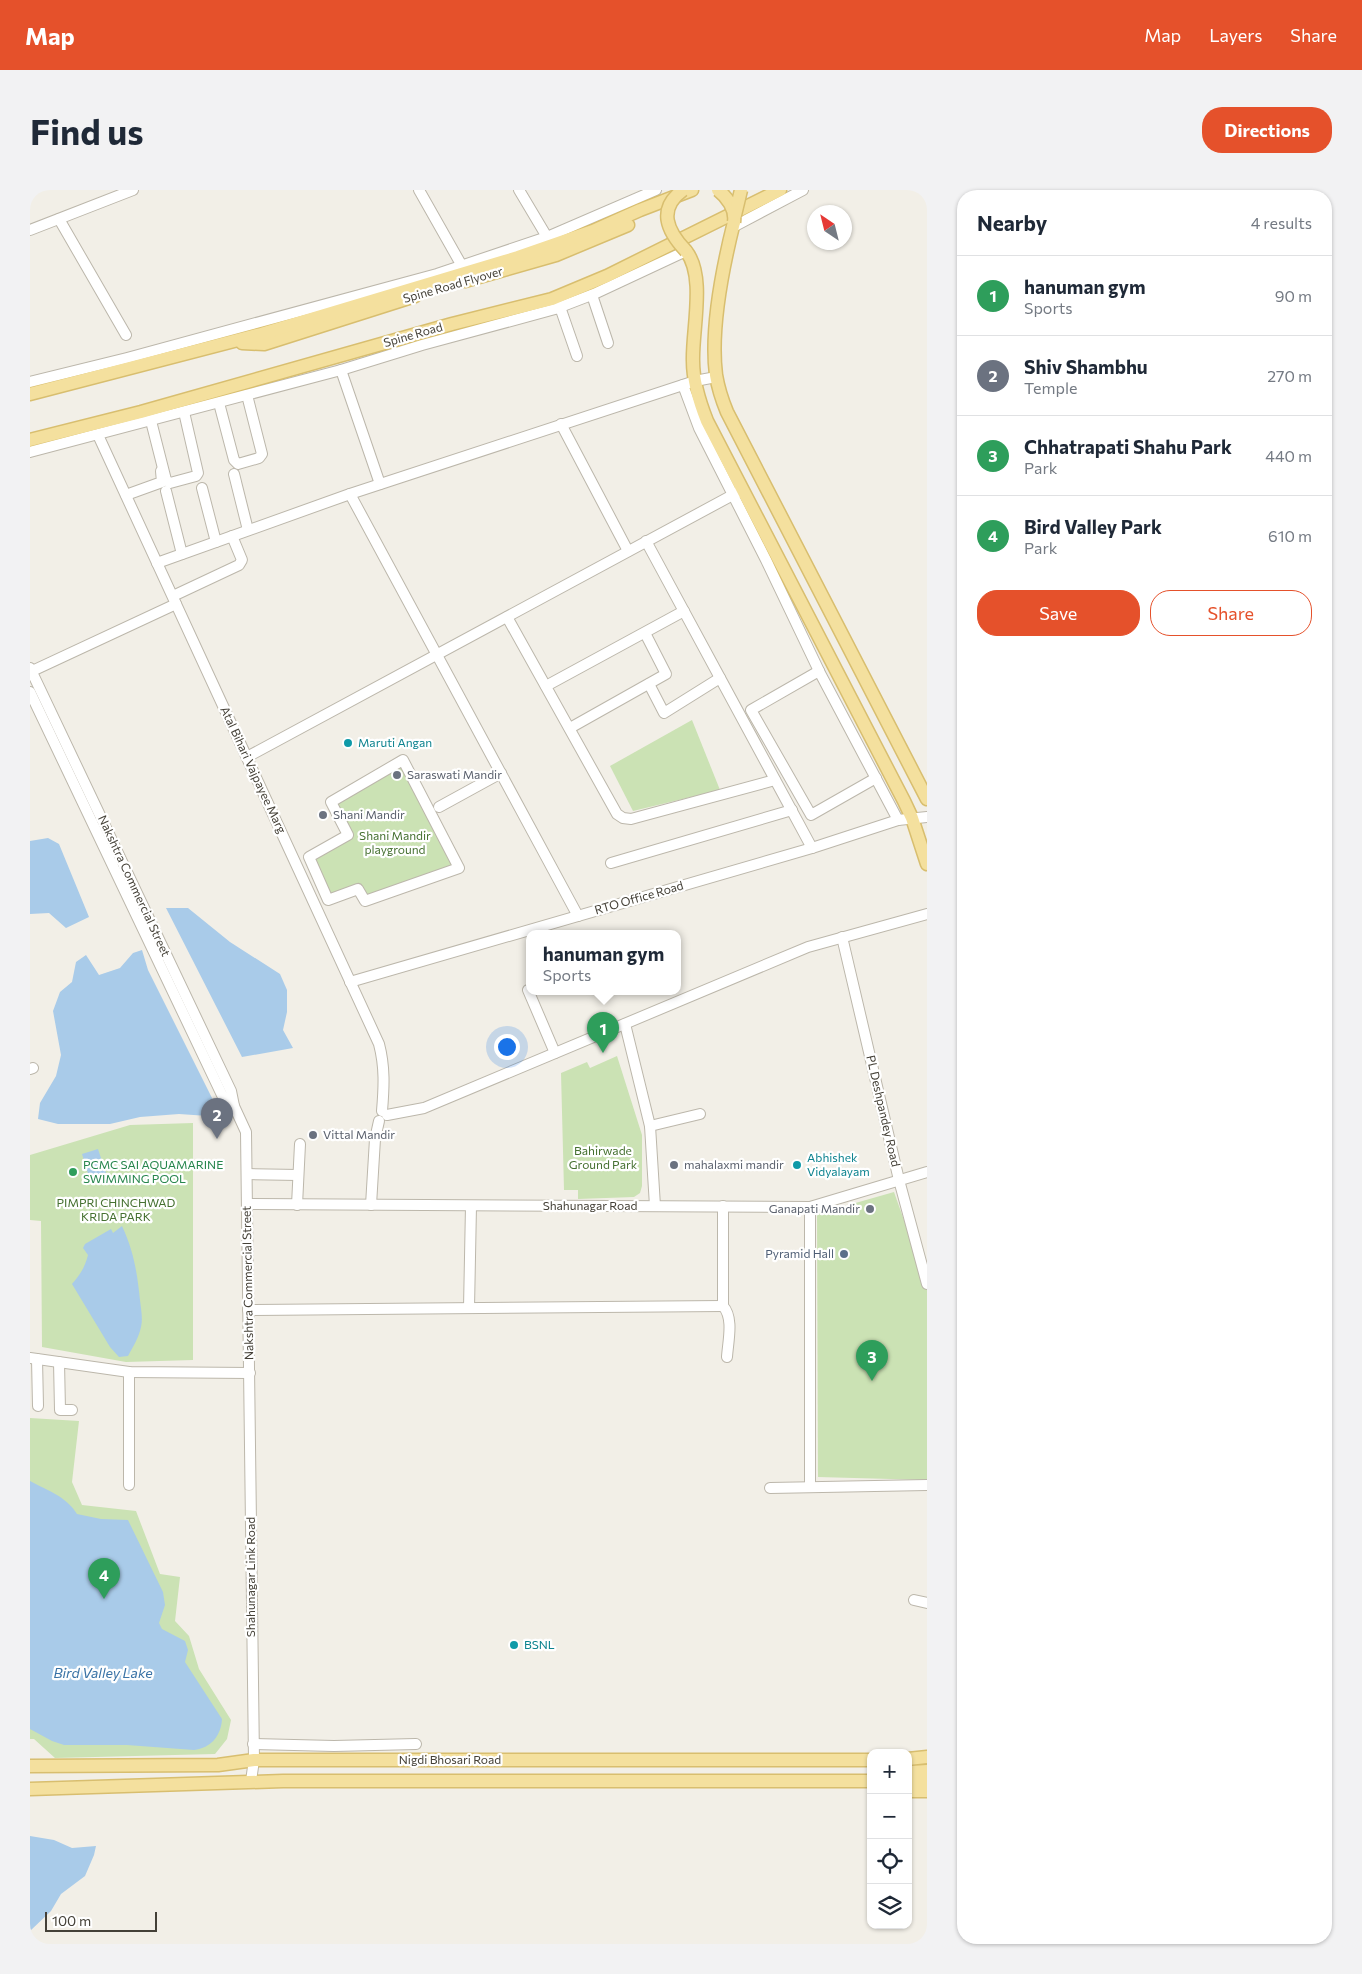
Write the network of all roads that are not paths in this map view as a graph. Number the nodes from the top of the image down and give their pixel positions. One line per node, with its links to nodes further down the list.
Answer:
1 (133, 190): 12 (street)
2 (418, 190): 17 (street)
3 (519, 190): 15 (street)
4 (656, 190): 15 (street)
5 (683, 190): 11 (main road, Spine Road Flyover, bridge)
6 (692, 190): 15 (main road)
7 (718, 190): 13 (main road, bridge)
8 (741, 190): 13 (main road, bridge)
9 (780, 190): 35 (main road, Spine Road)
10 (803, 190): 13 (street)
11 (670, 204): 16 (main road, bridge); 21 (main road, Spine Road Flyover)
12 (59, 218): 14 (street); 20 (street)
13 (734, 221): 25 (main road)
14 (30, 230)
15 (550, 242): 17 (street); 21 (main road)
16 (686, 251): 18 (street, Spine Road); 27 (main road)
17 (462, 266): 26 (street)
18 (592, 295): 19 (street, Spine Road); 22 (street)
19 (560, 307): 23 (street); 24 (street, Spine Road)
20 (126, 334)
21 (230, 342): 28 (main road)
22 (608, 343)
23 (577, 356)
24 (341, 370): 29 (street, Spine Road); 38 (street)
25 (716, 377): 27 (street); 67 (main road)
26 (30, 382)
27 (689, 383): 33 (street); 40 (main road)
28 (30, 394)
29 (247, 395): 30 (street, Spine Road); 30 (street)
30 (219, 403): 31 (street, Spine Road)
31 (184, 412): 32 (street, Spine Road); 32 (street)
32 (149, 422): 34 (street, Spine Road); 43 (street)
33 (561, 424): 38 (street); 48 (street)
34 (98, 435): 36 (street, Spine Road); 43 (street, Atal Bihari Vajpayee Marg)
35 (30, 440)
36 (30, 452)
37 (234, 474): 44 (street)
38 (380, 484): 42 (street)
39 (202, 488): 47 (street)
40 (738, 492): 46 (street); 56 (street); 71 (main road)
41 (169, 494): 49 (street)
42 (350, 494): 44 (street); 55 (street)
43 (126, 495): 50 (street, Atal Bihari Vajpayee Marg)
44 (248, 530): 45 (street)
45 (232, 536): 47 (street); 51 (street)
46 (646, 541): 48 (street); 52 (street)
47 (216, 542): 49 (street)
48 (628, 551): 53 (street)
49 (185, 553): 50 (street)
50 (157, 563): 51 (street, Atal Bihari Vajpayee Marg)
51 (174, 600): 57 (street); 63 (street, Atal Bihari Vajpayee Marg)
52 (684, 611): 54 (street); 58 (street)
53 (507, 616): 55 (street); 60 (street)
54 (645, 632): 59 (street); 60 (street)
55 (437, 654): 63 (street); 64 (street)
56 (819, 670): 65 (street); 65 (street)
57 (31, 671): 86 (street, Nakshtra Commercial Street)
58 (720, 678): 59 (street); 66 (street)
59 (649, 684): 62 (street)
60 (546, 686): 62 (street)
61 (30, 692): 86 (street, Nakshtra Commercial Street)
62 (570, 728): 66 (street)
63 (247, 757): 82 (street, Atal Bihari Vajpayee Marg)
64 (501, 773): 68 (street); 78 (street)
65 (876, 778): 72 (street)
66 (775, 780): 69 (street)
67 (927, 799)
68 (439, 807)
69 (792, 810): 73 (street); 74 (street)
70 (927, 817): 71 (street, RTO Office Road)
71 (912, 818): 72 (street, RTO Office Road); 75 (main road)
72 (898, 820): 73 (street, RTO Office Road)
73 (812, 848): 78 (street, RTO Office Road)
74 (611, 863)
75 (927, 864)
76 (328, 900): 76 (street)
77 (927, 914): 81 (street)
78 (578, 916): 79 (street, RTO Office Road)
79 (530, 930)
80 (526, 931): 82 (street, RTO Office Road)
81 (842, 937): 84 (street); 94 (street, PL Deshpandey Road)
82 (350, 982): 88 (street, Atal Bihari Vajpayee Marg)
83 (530, 995): 85 (street)
84 (625, 1024): 85 (street); 89 (street)
85 (555, 1053): 88 (street)
86 (234, 1106): 92 (street, Nakshtra Commercial Street)
87 (700, 1114): 89 (street)
88 (382, 1116): 97 (street, Atal Bihari Vajpayee Marg)
89 (650, 1126): 99 (street)
90 (300, 1144): 93 (street)
91 (927, 1172): 94 (street, Shahunagar Road)
92 (247, 1174): 93 (street); 95 (street, Nakshtra Commercial Street)
93 (298, 1175): 96 (street)
94 (899, 1180): 101 (street, Shahunagar Road); 102 (street, PL Deshpandey Road)
95 (248, 1204): 96 (street, Shahunagar Road); 105 (street, Nakshtra Commercial Street)
96 (297, 1204): 97 (street, Shahunagar Road)
97 (371, 1205): 98 (street, Shahunagar Road)
98 (471, 1206): 99 (street, Shahunagar Road); 104 (street)
99 (655, 1206): 100 (street, Shahunagar Road)
100 (723, 1206): 101 (street, Shahunagar Road); 103 (street)
101 (810, 1207): 115 (street)
102 (927, 1284)
103 (723, 1306): 104 (street); 106 (street)
104 (470, 1308): 105 (street)
105 (248, 1310): 110 (street, Nakshtra Commercial Street)
106 (727, 1356)
107 (34, 1358): 108 (street); 111 (street)
108 (59, 1362): 109 (street); 112 (street)
109 (129, 1372): 110 (street); 113 (street)
110 (250, 1373): 119 (street, Shahunagar Link Road)
111 (38, 1406)
112 (72, 1410)
113 (129, 1485)
114 (927, 1485): 115 (street)
115 (810, 1487): 116 (street)
116 (770, 1488)
117 (914, 1600): 118 (street)
118 (927, 1603)
119 (253, 1744): 122 (street); 123 (street, Shahunagar Link Road)
120 (390, 1744): 121 (street); 122 (street); 125 (street)
121 (416, 1744)
122 (334, 1746): 124 (street)
123 (254, 1760): 124 (main road, Nigdi Bhosari Road); 127 (main road, Nigdi Bhosari Road); 132 (street, Shahunagar Link Road)
124 (334, 1760): 125 (main road, Nigdi Bhosari Road)
125 (389, 1760): 126 (main road, Nigdi Bhosari Road)
126 (867, 1760)
127 (30, 1766)
128 (927, 1771): 129 (main road)
129 (912, 1772)
130 (912, 1780): 131 (main road)
131 (927, 1780)
132 (251, 1781): 133 (main road, Nigdi Bhosari Road); 134 (main road, Nigdi Bhosari Road)
133 (867, 1781)
134 (30, 1789)
135 (912, 1791): 136 (main road)
136 (927, 1791)

